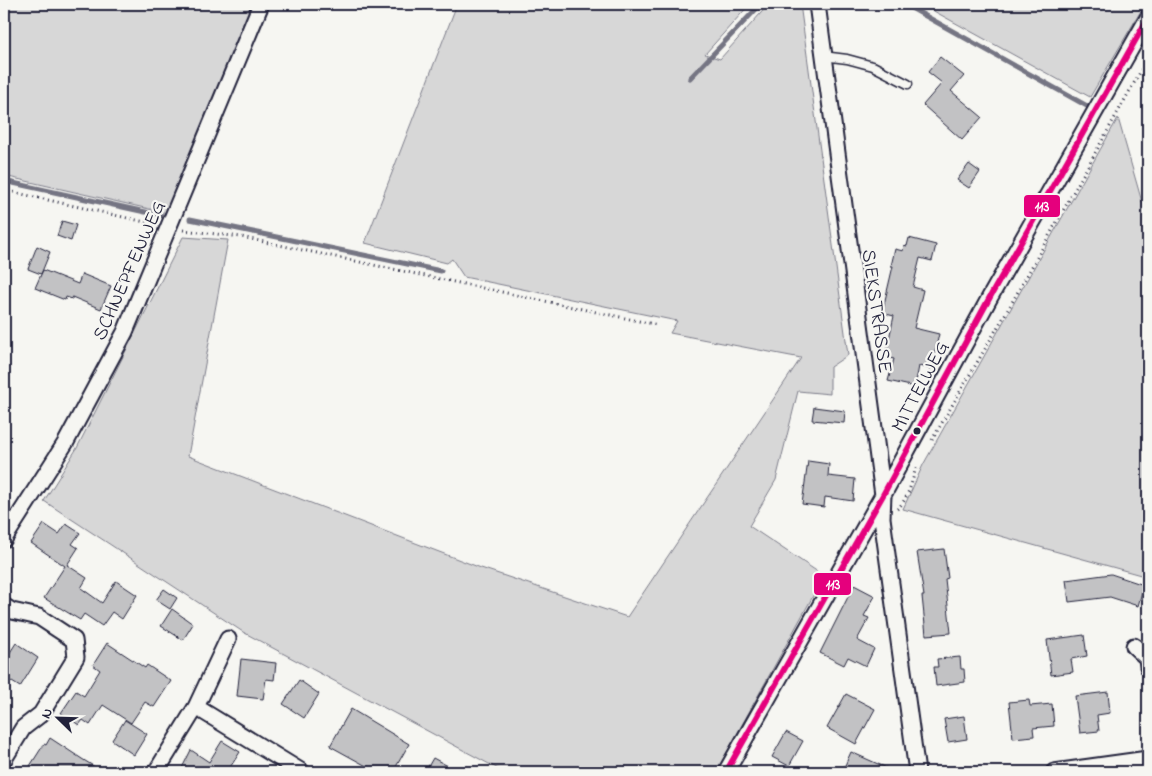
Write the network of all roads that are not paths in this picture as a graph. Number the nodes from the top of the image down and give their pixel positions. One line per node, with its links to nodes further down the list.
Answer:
1 (261, 4): 7 (street, SCHNEPFENWEG)
2 (817, 4): 4 (street, SIEKSTRASSE)
3 (1148, 18): 6 (street, MITTELWEG)
4 (823, 56): 5 (lane); 6 (street, SIEKSTRASSE)
5 (908, 84)
6 (883, 495): 17 (street, MITTELWEG); 18 (street, SIEKSTRASSE)
7 (4, 539)
8 (4, 606): 13 (street)
9 (228, 639): 12 (street)
10 (1134, 646): 11 (street)
11 (1148, 667)
12 (196, 707): 15 (street); 16 (street)
13 (4, 759)
14 (1148, 759): 19 (street)
15 (156, 772)
16 (302, 772)
17 (726, 772)
18 (917, 772)
19 (1054, 772)

